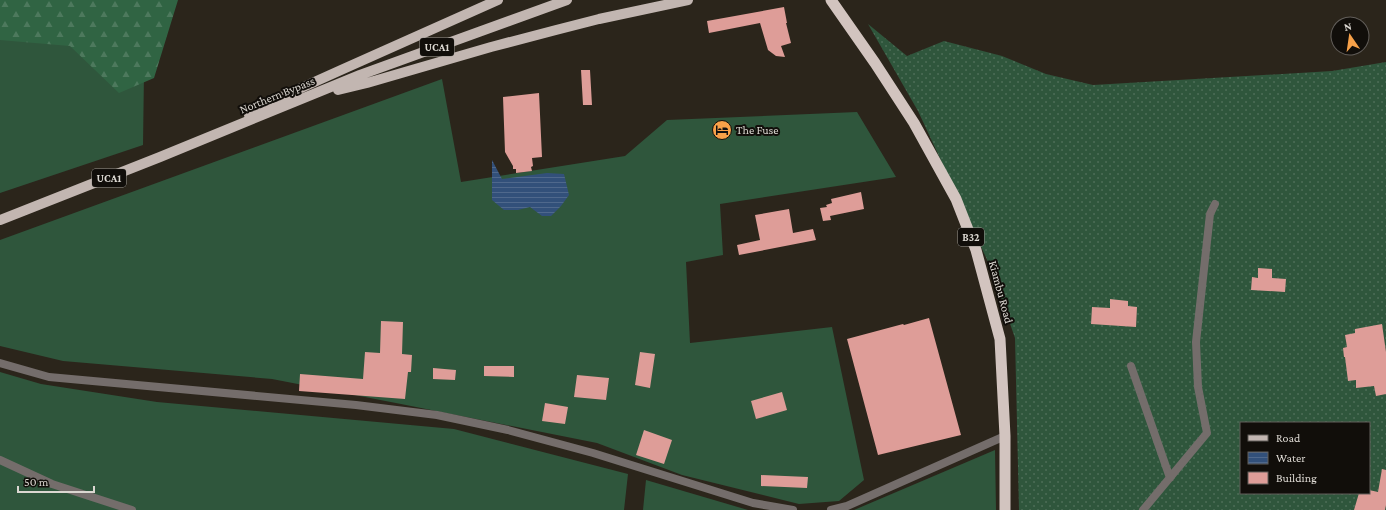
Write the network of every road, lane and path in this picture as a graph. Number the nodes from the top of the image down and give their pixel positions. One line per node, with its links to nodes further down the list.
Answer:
1 (498, 0): 6 (main road)
2 (567, 0): 5 (main road, Northern Bypass / UCA1)
3 (688, 0): 5 (main road)
4 (831, 0): 11 (highway, Kiambu Road / B32)
5 (307, 97): 6 (main road, Northern Bypass / UCA1)
6 (216, 134): 8 (main road, Northern Bypass / UCA1)
7 (1215, 204): 13 (street)
8 (0, 220)
9 (0, 363): 15 (street)
10 (1131, 366): 13 (street)
11 (1005, 436): 16 (street); 17 (highway, Kiambu Road / B32)
12 (0, 460): 14 (street)
13 (1170, 478): 18 (street)
14 (132, 510)
15 (793, 510)
16 (832, 510)
17 (1005, 510)
18 (1143, 510)

